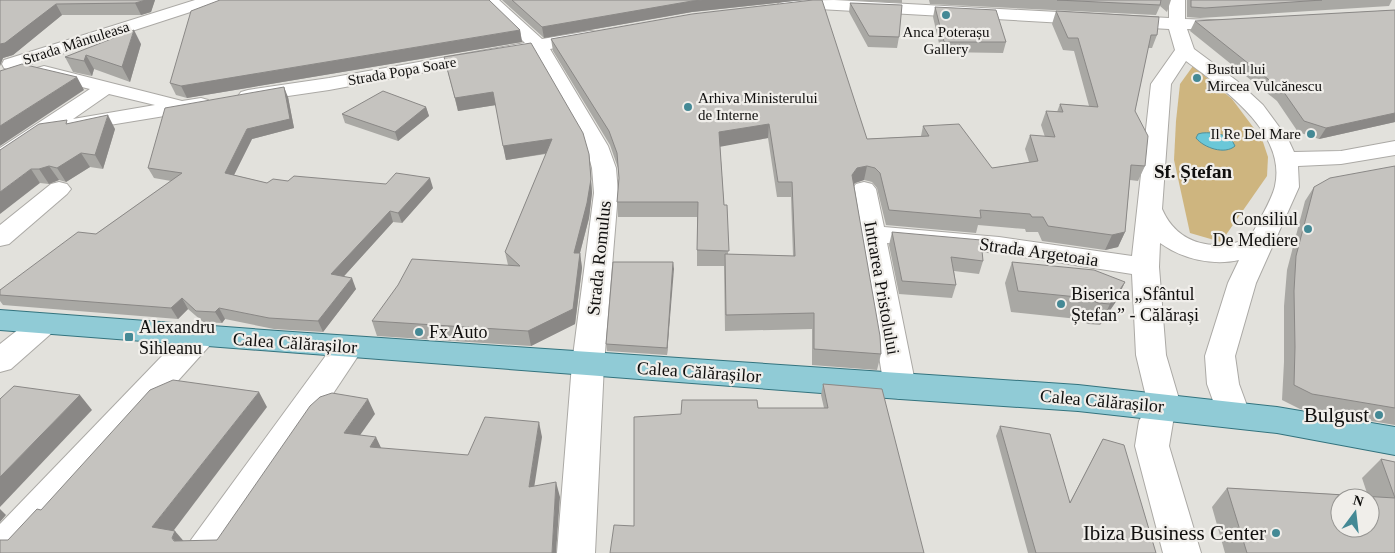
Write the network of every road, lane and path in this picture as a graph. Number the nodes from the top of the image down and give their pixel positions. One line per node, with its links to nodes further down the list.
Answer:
1 (212, 0): 6 (street, Strada Mântuleasa)
2 (490, 0): 10 (street, Strada Romulus)
3 (1177, 0): 8 (street)
4 (820, 2): 5 (street); 8 (street)
5 (773, 7)
6 (141, 22): 12 (street, Strada Mântuleasa); 12 (street, Strada Mântuleasa)
7 (1248, 23): 8 (street)
8 (1177, 24): 11 (street)
9 (608, 33): 10 (street, Strada Popa Soare)
10 (539, 46): 16 (street, Strada Popa Soare); 33 (street, Strada Romulus)
11 (1184, 49): 13 (street); 14 (street)
12 (5, 66): 15 (street, Strada Popa Soare)
13 (1165, 76): 14 (street); 23 (street)
14 (1228, 82): 20 (street)
15 (106, 87): 16 (street, Strada Popa Soare); 17 (street, Strada Popa Soare)
16 (186, 106): 17 (street, Strada Popa Soare)
17 (39, 131): 19 (street, Strada Popa Soare)
18 (1395, 148): 20 (street)
19 (0, 158)
20 (1287, 159): 26 (street)
21 (864, 188): 24 (street, Intrarea Pristolului)
22 (59, 189): 25 (street)
23 (1150, 210): 26 (street); 27 (street)
24 (873, 234): 27 (street, Strada Argetoaia); 34 (street, Intrarea Pristolului)
25 (0, 238)
26 (1259, 244): 36 (street)
27 (1145, 267): 35 (street)
28 (0, 320): 29 (main road, Calea Călărașilor)
29 (44, 324): 30 (main road, Calea Călărașilor); 32 (street)
30 (200, 336): 31 (main road, Calea Călărașilor); 38 (street)
31 (350, 347): 33 (main road, Calea Călărașilor); 39 (street)
32 (0, 361)
33 (588, 364): 34 (main road, Calea Călărașilor); 40 (street, Strada Romulus)
34 (900, 387): 35 (main road, Calea Călărașilor)
35 (1165, 406): 36 (main road, Calea Călărașilor); 41 (street)
36 (1233, 414): 37 (main road, Calea Călărașilor)
37 (1395, 441)
38 (0, 551)
39 (205, 553)
40 (576, 553)
41 (1182, 553)

